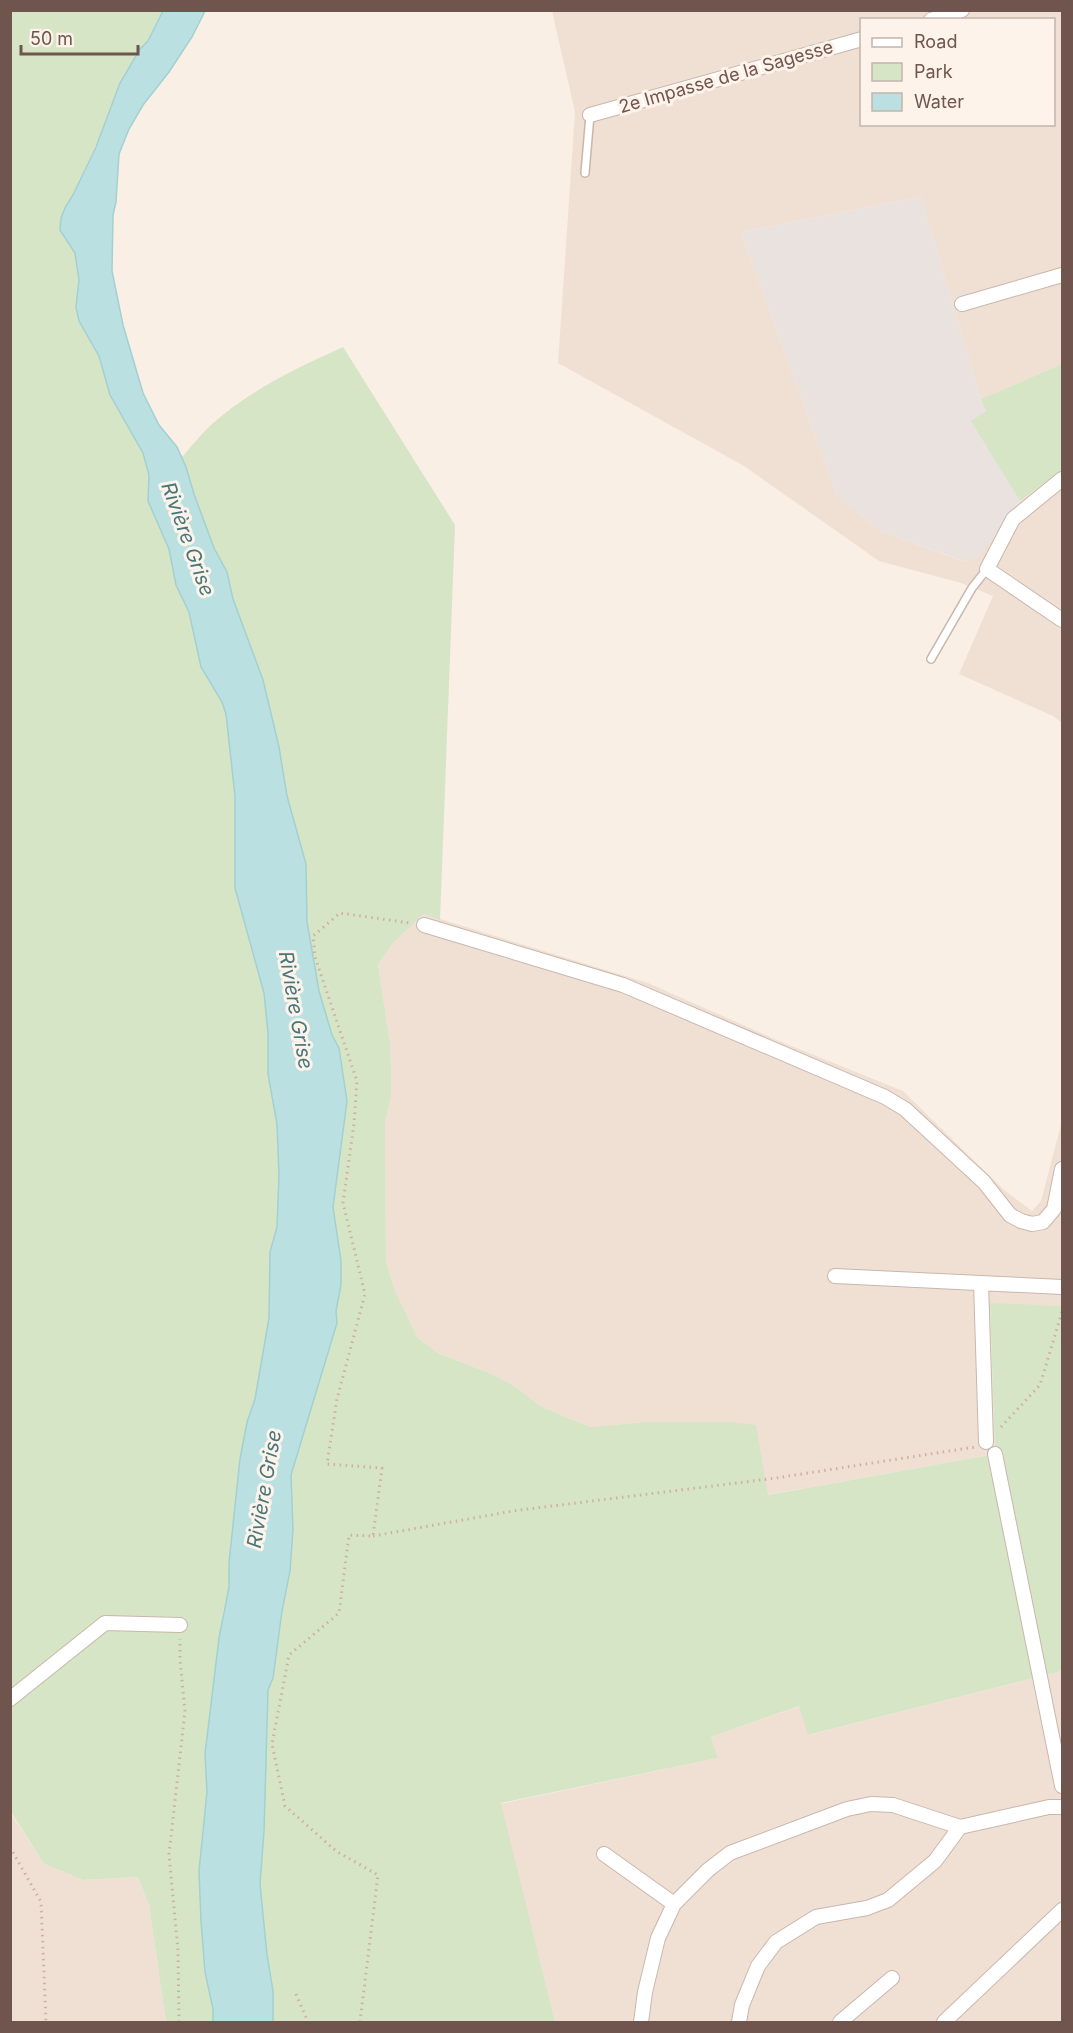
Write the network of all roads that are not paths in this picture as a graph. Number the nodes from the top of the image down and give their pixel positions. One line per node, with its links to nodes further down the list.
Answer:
1 (962, 10): 2 (street)
2 (937, 18)
3 (860, 39): 4 (street, 2e Impasse de la Sagesse)
4 (590, 116): 5 (lane)
5 (585, 173)
6 (1062, 275): 7 (street)
7 (962, 304)
8 (1062, 479): 9 (street)
9 (987, 569): 10 (street); 11 (lane)
10 (1062, 620)
11 (932, 659)
12 (424, 925): 13 (street)
13 (1062, 1169)
14 (836, 1276): 15 (street)
15 (981, 1283): 16 (street); 17 (street)
16 (1062, 1287)
17 (986, 1442)
18 (996, 1454): 21 (street)
19 (180, 1625): 20 (street)
20 (10, 1699)
21 (1062, 1786)
22 (1062, 1807): 23 (street)
23 (960, 1827): 25 (street); 30 (street)
24 (604, 1854): 25 (street)
25 (674, 1904): 29 (street)
26 (1062, 1910): 31 (street)
27 (892, 1978): 28 (street)
28 (848, 2020)
29 (641, 2022)
30 (739, 2022)
31 (944, 2022)

